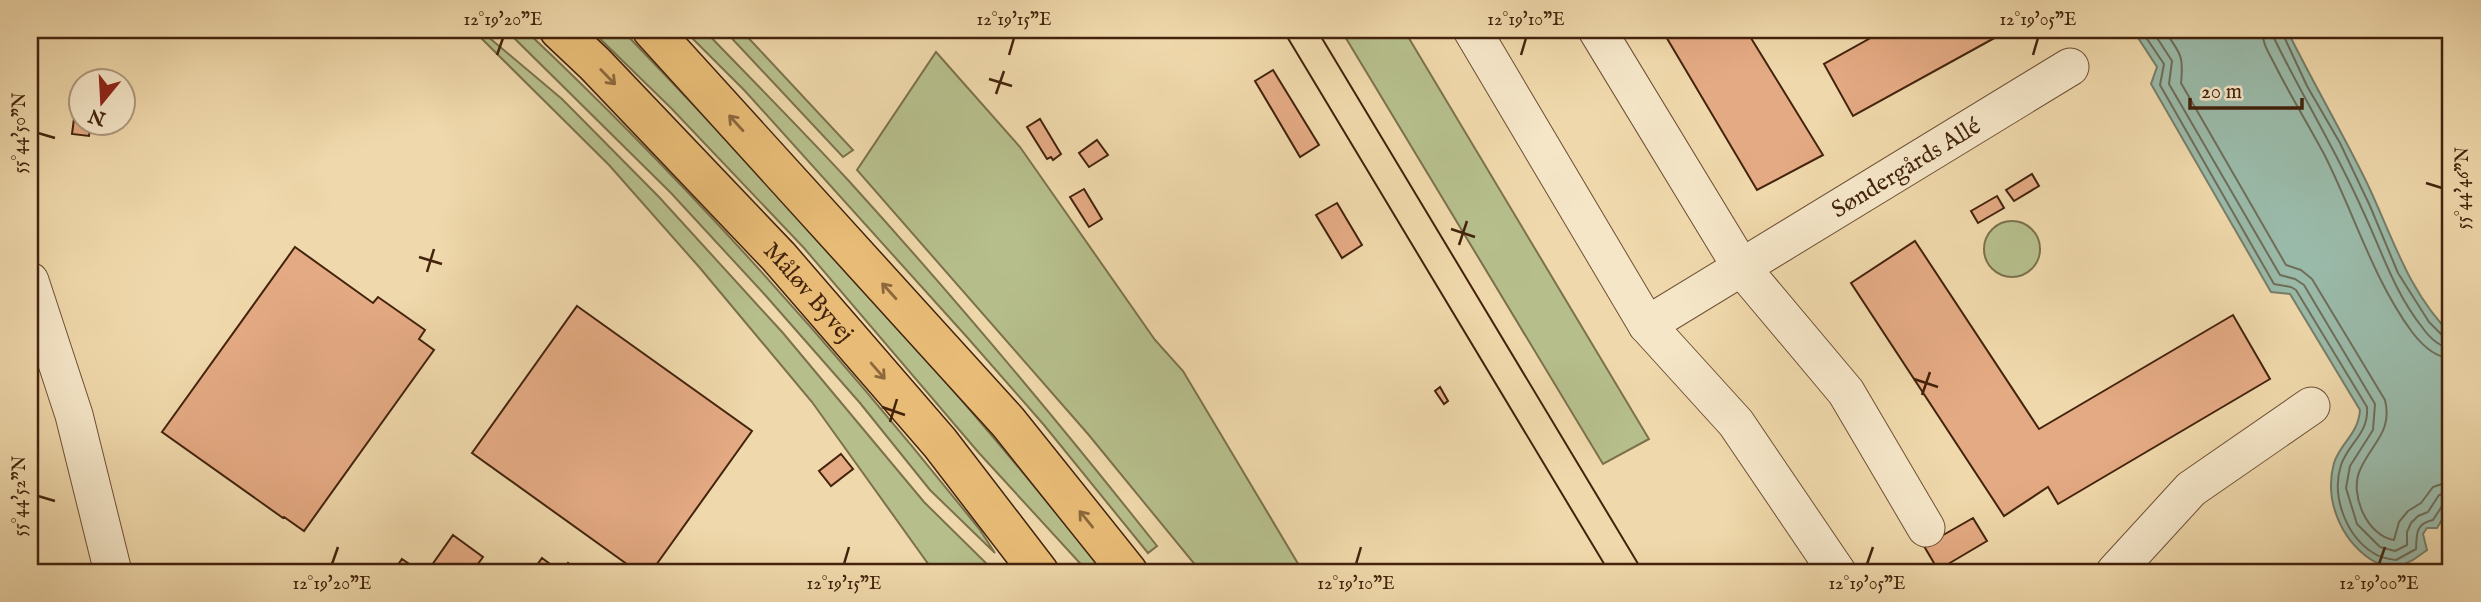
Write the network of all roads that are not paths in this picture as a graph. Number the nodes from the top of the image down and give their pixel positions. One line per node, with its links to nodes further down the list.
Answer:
1 (558, 30): 12 (main road, Måløv Byvej, one-way to 12)
2 (652, 30): 13 (main road, one-way to 2)
3 (1597, 30): 6 (street)
4 (1481, 33): 8 (street)
5 (2070, 67): 6 (street, Søndergårds Allé)
6 (1741, 267): 8 (street, Søndergårds Allé); 10 (street)
7 (30, 281): 11 (street)
8 (1647, 326): 14 (street)
9 (2311, 406): 15 (street)
10 (1926, 528)
11 (113, 572)
12 (1039, 572)
13 (1128, 572)
14 (1837, 572)
15 (2115, 572)

